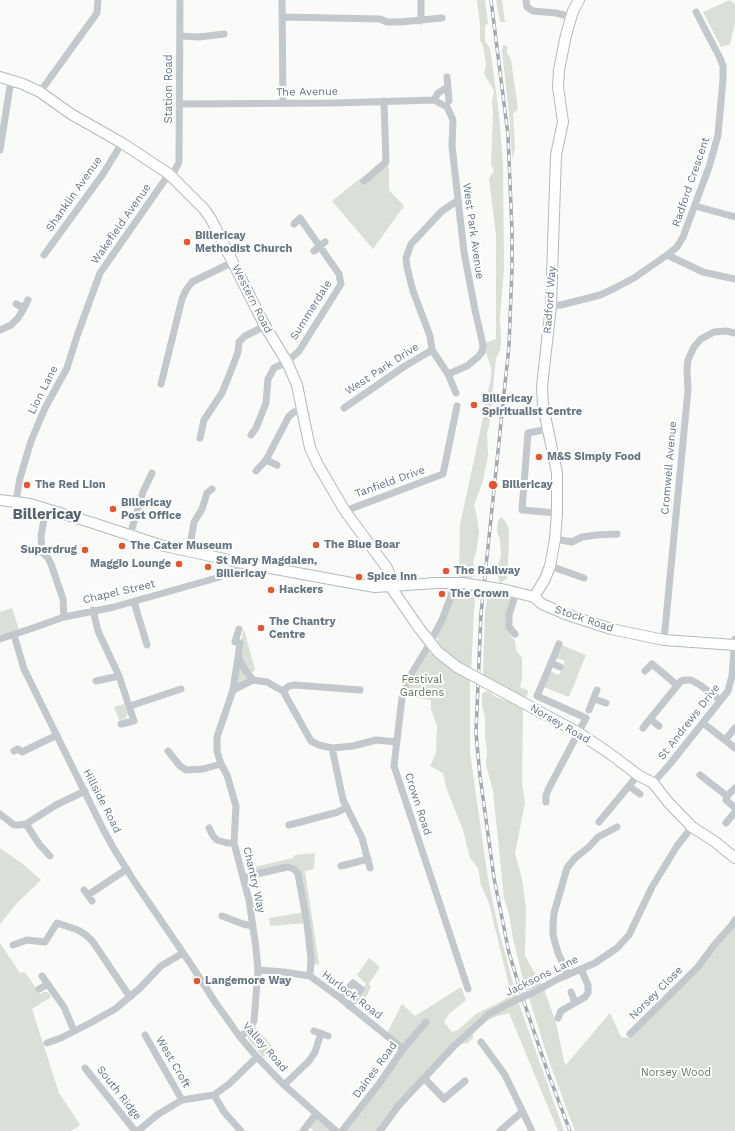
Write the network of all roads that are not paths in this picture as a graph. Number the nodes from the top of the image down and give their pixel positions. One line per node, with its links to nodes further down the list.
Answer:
1 (98, 0): 18 (street)
2 (180, 0): 13 (street, Station Road)
3 (282, 0): 9 (street)
4 (422, 0): 11 (street)
5 (526, 0): 8 (street)
6 (579, 0): 8 (street, Radford Way)
7 (696, 12): 29 (street, Radford Crescent)
8 (572, 17): 39 (street, Radford Way)
9 (282, 18): 11 (street); 22 (street)
10 (442, 18): 11 (street)
11 (421, 20)
12 (224, 34): 13 (street)
13 (180, 36): 23 (street, Station Road)
14 (0, 77): 16 (street, Western Road)
15 (447, 77): 17 (street)
16 (11, 80): 18 (street, Western Road); 25 (street)
17 (448, 87): 19 (street); 21 (street)
18 (40, 92): 24 (street, Western Road)
19 (434, 100): 20 (street, The Avenue); 28 (street, West Park Avenue)
20 (384, 101): 22 (street, The Avenue); 27 (street)
21 (449, 101)
22 (283, 103): 23 (street, The Avenue)
23 (180, 104): 26 (street, Station Road)
24 (122, 143): 26 (street, Western Road); 33 (street, Shanklin Avenue)
25 (0, 150)
26 (171, 175): 34 (street, Western Road); 36 (street, Wakefield Avenue)
27 (364, 181)
28 (457, 201): 44 (street); 46 (street, West Park Avenue)
29 (695, 206): 30 (street); 32 (street, Radford Crescent)
30 (735, 217)
31 (294, 224): 45 (street, Summerdale)
32 (667, 255): 35 (street); 39 (street, Radford Crescent)
33 (44, 256)
34 (233, 262): 41 (street, Western Road); 47 (street)
35 (735, 279)
36 (95, 289): 61 (street, Lion Lane)
37 (28, 300): 40 (street)
38 (16, 304): 40 (street)
39 (551, 306): 52 (street, Radford Way)
40 (24, 308): 42 (street)
41 (265, 326): 45 (street, Western Road); 54 (street)
42 (0, 330)
43 (735, 333): 83 (street, Cromwell Avenue)
44 (432, 350): 46 (street); 50 (street, West Park Drive)
45 (287, 362): 51 (street, Western Road); 53 (street, Summerdale)
46 (448, 374): 48 (street)
47 (161, 384)
48 (456, 393)
49 (457, 406): 63 (street, Tanfield Drive)
50 (344, 408)
51 (303, 410): 55 (street); 63 (street, Western Road)
52 (548, 429): 64 (street, Radford Way); 64 (street)
53 (251, 435)
54 (200, 438)
55 (266, 460): 56 (street); 57 (street)
56 (277, 465)
57 (256, 471)
58 (152, 473): 66 (street)
59 (212, 489): 68 (street)
60 (0, 500): 61 (street, Stock Road)
61 (16, 501): 62 (street, Stock Road)
62 (46, 509): 66 (street, Stock Road); 78 (street)
63 (344, 511): 73 (street, Western Road)
64 (557, 513): 67 (street, Radford Way)
65 (617, 534): 67 (street)
66 (130, 535): 68 (street, Stock Road)
67 (555, 540): 70 (street, Radford Way)
68 (190, 551): 69 (street, Stock Road)
69 (238, 562): 73 (street, Stock Road); 76 (street, Chapel Street)
70 (550, 566): 71 (street); 75 (street, Radford Way)
71 (584, 578)
72 (457, 583): 73 (street, Stock Road); 74 (street, Stock Road, bridge); 84 (street, Crown Road)
73 (392, 585): 84 (street, Norsey Road)
74 (511, 591): 75 (street, Stock Road); 80 (street)
75 (534, 598): 83 (street, Stock Road)
76 (134, 602): 77 (street, Chapel Street); 87 (street)
77 (93, 610): 78 (street, Chapel Street); 92 (street)
78 (64, 617): 81 (street, Chapel Street)
79 (239, 629): 88 (street)
80 (515, 634)
81 (14, 635): 82 (street, Chapel Street); 113 (street, Hillside Road)
82 (0, 639)
83 (664, 640): 85 (street, Stock Road)
84 (430, 642): 112 (street, Norsey Road, bridge); 115 (street, Crown Road)
85 (735, 643): 102 (street, St Andrews Drive)
86 (559, 644): 89 (street)
87 (147, 646)
88 (238, 657): 93 (street); 97 (street, Chantry Way)
89 (551, 663): 90 (street); 105 (street)
90 (560, 667)
91 (645, 671): 95 (street)
92 (119, 676): 94 (street); 104 (street)
93 (253, 680): 97 (street); 100 (street)
94 (96, 681)
95 (677, 685): 102 (street); 106 (street)
96 (181, 689): 104 (street)
97 (233, 690): 120 (street, Chantry Way)
98 (360, 690): 100 (street)
99 (597, 690): 101 (street)
100 (283, 691): 116 (street)
101 (594, 699): 103 (street); 105 (street)
102 (720, 700): 107 (street, St Andrews Drive)
103 (606, 703)
104 (130, 706): 108 (street)
105 (588, 714): 112 (street)
106 (650, 719): 109 (street); 110 (street)
107 (702, 723): 114 (street); 123 (street, St Andrews Drive)
108 (121, 724)
109 (659, 726)
110 (643, 728)
111 (735, 728): 114 (street)
112 (578, 733): 121 (street, Norsey Road); 129 (street)
113 (57, 735): 118 (street); 126 (street, Hillside Road)
114 (725, 740): 117 (street)
115 (397, 742): 116 (street); 163 (street, Crown Road)
116 (332, 748): 130 (street)
117 (735, 748)
118 (14, 751)
119 (168, 751): 120 (street)
120 (221, 764): 141 (street, Chantry Way)
121 (638, 775): 123 (street, Norsey Road); 124 (street)
122 (700, 775): 128 (street)
123 (653, 783): 138 (street, Norsey Road)
124 (629, 786): 127 (street); 134 (street)
125 (735, 788): 128 (street)
126 (85, 791): 136 (street); 147 (street, Hillside Road)
127 (640, 794)
128 (727, 796): 131 (street)
129 (546, 802)
130 (347, 807): 137 (street); 144 (street)
131 (735, 808)
132 (735, 812): 135 (street)
133 (0, 814): 136 (street)
134 (600, 822)
135 (726, 823)
136 (26, 824): 142 (street)
137 (289, 825)
138 (692, 826): 143 (street, Norsey Road); 156 (street, Jacksons Lane)
139 (617, 827): 158 (street)
140 (209, 828): 141 (street)
141 (234, 842): 148 (street, Chantry Way)
142 (50, 856)
143 (735, 858)
144 (368, 859): 145 (street); 146 (street)
145 (341, 866)
146 (370, 868)
147 (127, 869): 149 (street); 154 (street, Hillside Road)
148 (244, 877): 152 (street, Chantry Way); 160 (street)
149 (88, 895)
150 (222, 916): 152 (street)
151 (735, 920): 172 (street, Norsey Close)
152 (253, 926): 157 (street, Chantry Way)
153 (13, 944): 165 (street)
154 (183, 953): 155 (street, Hillside Road); 165 (street)
155 (192, 966): 175 (street, Valley Road)
156 (581, 969): 158 (street, Jacksons Lane); 167 (street)
157 (258, 970): 160 (street, Hurlock Road); 175 (street, Chantry Way)
158 (568, 975): 181 (street, Jacksons Lane, bridge)
159 (42, 976): 161 (street)
160 (310, 976): 166 (street, Hurlock Road)
161 (48, 984): 162 (street); 171 (street)
162 (39, 989)
163 (468, 989)
164 (571, 992): 167 (street)
165 (130, 997): 171 (street)
166 (340, 998): 168 (street, Hurlock Road); 168 (street)
167 (575, 1002): 169 (street)
168 (349, 1006): 178 (street, Hurlock Road)
169 (558, 1018)
170 (426, 1022): 178 (street, Daines Road)
171 (74, 1031): 177 (street)
172 (630, 1034)
173 (145, 1035): 185 (street, West Croft)
174 (328, 1036): 183 (street)
175 (240, 1037): 179 (street, Valley Road)
176 (481, 1042): 186 (street)
177 (47, 1043)
178 (403, 1049): 193 (street, Daines Road)
179 (257, 1057): 183 (street, Valley Road); 184 (street)
180 (85, 1068): 188 (street, South Ridge)
181 (424, 1078): 182 (street); 194 (street, Jacksons Lane)
182 (464, 1081)
183 (284, 1085): 187 (street, Valley Road)
184 (214, 1095): 185 (street); 190 (street)
185 (182, 1100): 189 (street)
186 (522, 1112): 195 (street); 196 (street)
187 (316, 1114): 191 (street); 192 (street, Valley Road)
188 (135, 1131)
189 (138, 1131)
190 (241, 1131)
191 (303, 1131)
192 (336, 1131)
193 (342, 1131)
194 (380, 1131)
195 (500, 1131)
196 (532, 1131)

